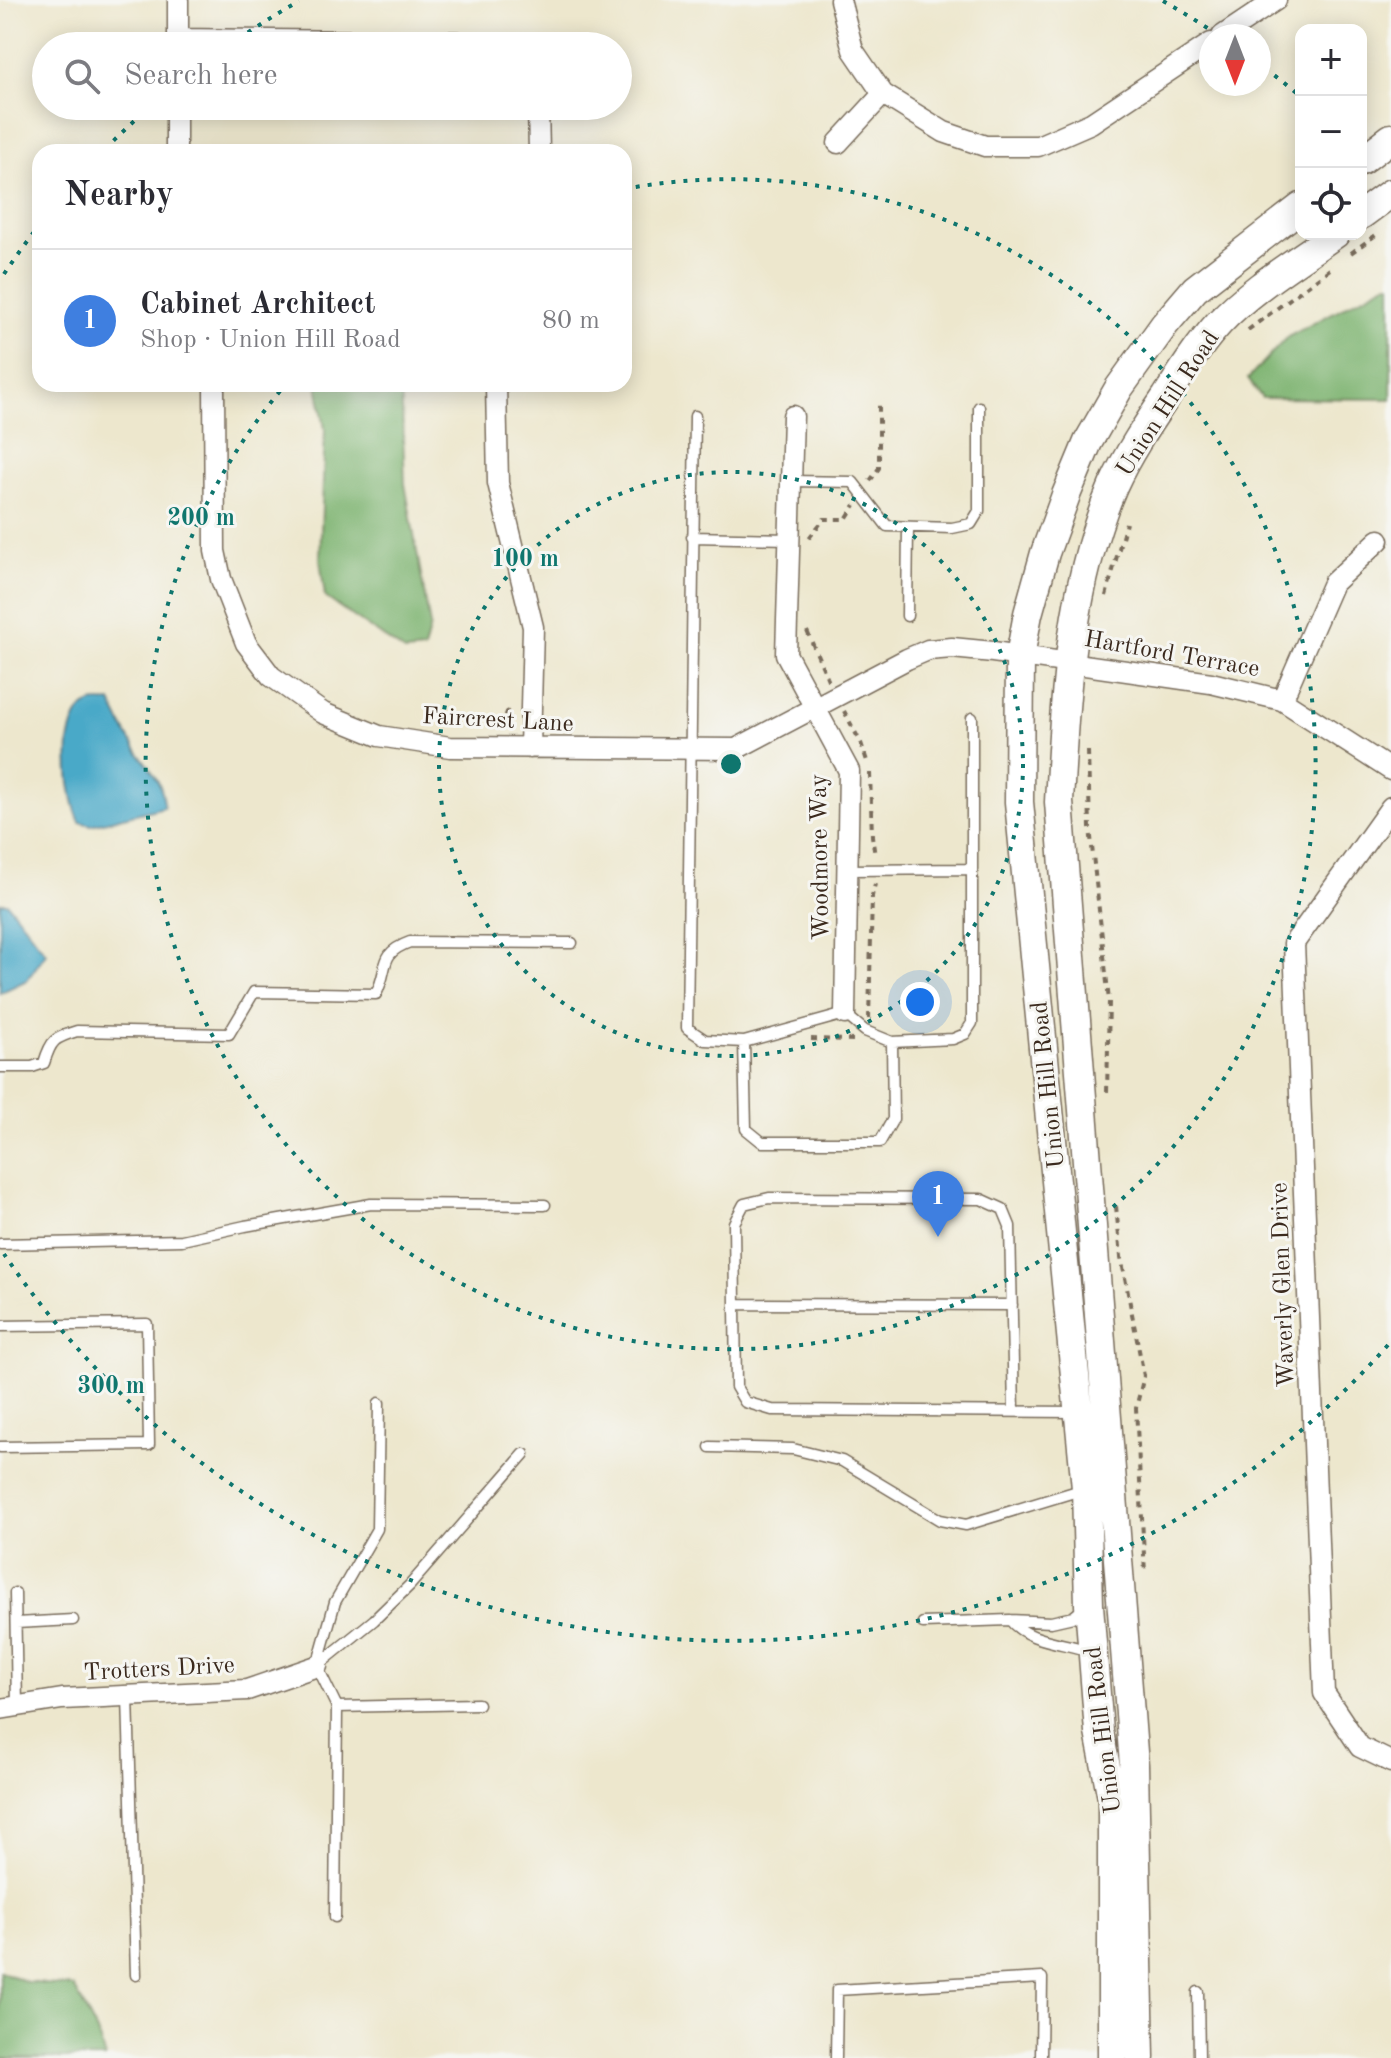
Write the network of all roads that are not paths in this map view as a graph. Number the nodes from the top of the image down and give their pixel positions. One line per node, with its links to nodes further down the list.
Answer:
1 (178, 0): 5 (street)
2 (840, 0): 7 (street)
3 (1276, 0): 4 (street)
4 (1240, 24)
5 (178, 32)
6 (1199, 51): 7 (street)
7 (883, 94): 11 (street)
8 (176, 120): 12 (street)
9 (538, 120): 13 (street)
10 (1391, 138): 14 (street)
11 (838, 143)
12 (176, 144)
13 (539, 144)
14 (1367, 156)
15 (1391, 193): 17 (street)
16 (1295, 212): 30 (street, Union Hill Road)
17 (1370, 224)
18 (1327, 240): 31 (street, Union Hill Road)
19 (214, 392): 35 (street, Faircrest Lane)
20 (496, 392): 35 (street)
21 (979, 407): 25 (lane)
22 (695, 416): 26 (lane)
23 (793, 416): 24 (street, Woodmore Way)
24 (791, 481): 25 (lane); 28 (street, Woodmore Way)
25 (908, 527): 29 (lane)
26 (692, 537): 28 (lane); 36 (lane)
27 (1387, 537): 32 (street)
28 (789, 539): 33 (street, Woodmore Way)
29 (907, 616)
30 (1020, 656): 31 (street, Hartford Terrace); 33 (street, Faircrest Lane); 53 (street, Union Hill Road)
31 (1069, 662): 32 (street, Hartford Terrace); 53 (street, Union Hill Road)
32 (1282, 700): 37 (street, Hartford Terrace)
33 (816, 707): 36 (street, Faircrest Lane); 40 (street, Woodmore Way)
34 (972, 718): 39 (lane)
35 (530, 748): 36 (street, Faircrest Lane)
36 (691, 749): 43 (lane)
37 (1391, 770)
38 (1391, 807): 70 (street, Waverly Glen Drive)
39 (972, 869): 40 (lane); 44 (lane)
40 (848, 870): 42 (street, Woodmore Way)
41 (572, 943): 45 (lane)
42 (845, 1014): 43 (lane); 44 (lane)
43 (744, 1042): 44 (lane)
44 (892, 1042)
45 (0, 1067)
46 (545, 1205): 47 (lane)
47 (0, 1244)
48 (735, 1304): 49 (lane); 49 (lane); 52 (lane)
49 (1012, 1305): 52 (lane)
50 (0, 1326): 54 (lane)
51 (379, 1403): 65 (lane)
52 (1014, 1411): 53 (lane)
53 (1092, 1412): 57 (street, Union Hill Road); 77 (street, Union Hill Road)
54 (0, 1447)
55 (710, 1447): 57 (lane)
56 (524, 1454): 65 (lane)
57 (1086, 1488): 59 (street, Union Hill Road)
58 (15, 1593): 62 (lane)
59 (1089, 1605): 61 (lane); 64 (street, Union Hill Road)
60 (73, 1620): 62 (lane)
61 (1010, 1620): 63 (lane); 64 (lane)
62 (16, 1623): 69 (lane)
63 (923, 1623)
64 (1093, 1652): 76 (street, Union Hill Road)
65 (317, 1666): 66 (street, Trotters Drive); 68 (lane)
66 (128, 1696): 69 (street, Trotters Drive); 72 (lane)
67 (478, 1704): 68 (lane)
68 (337, 1707): 71 (lane)
69 (8, 1708)
70 (1391, 1762)
71 (335, 1917)
72 (136, 1975)
73 (1198, 1992): 78 (lane)
74 (836, 2058): 75 (lane)
75 (1041, 2058)
76 (1112, 2058)
77 (1140, 2058)
78 (1199, 2058)

